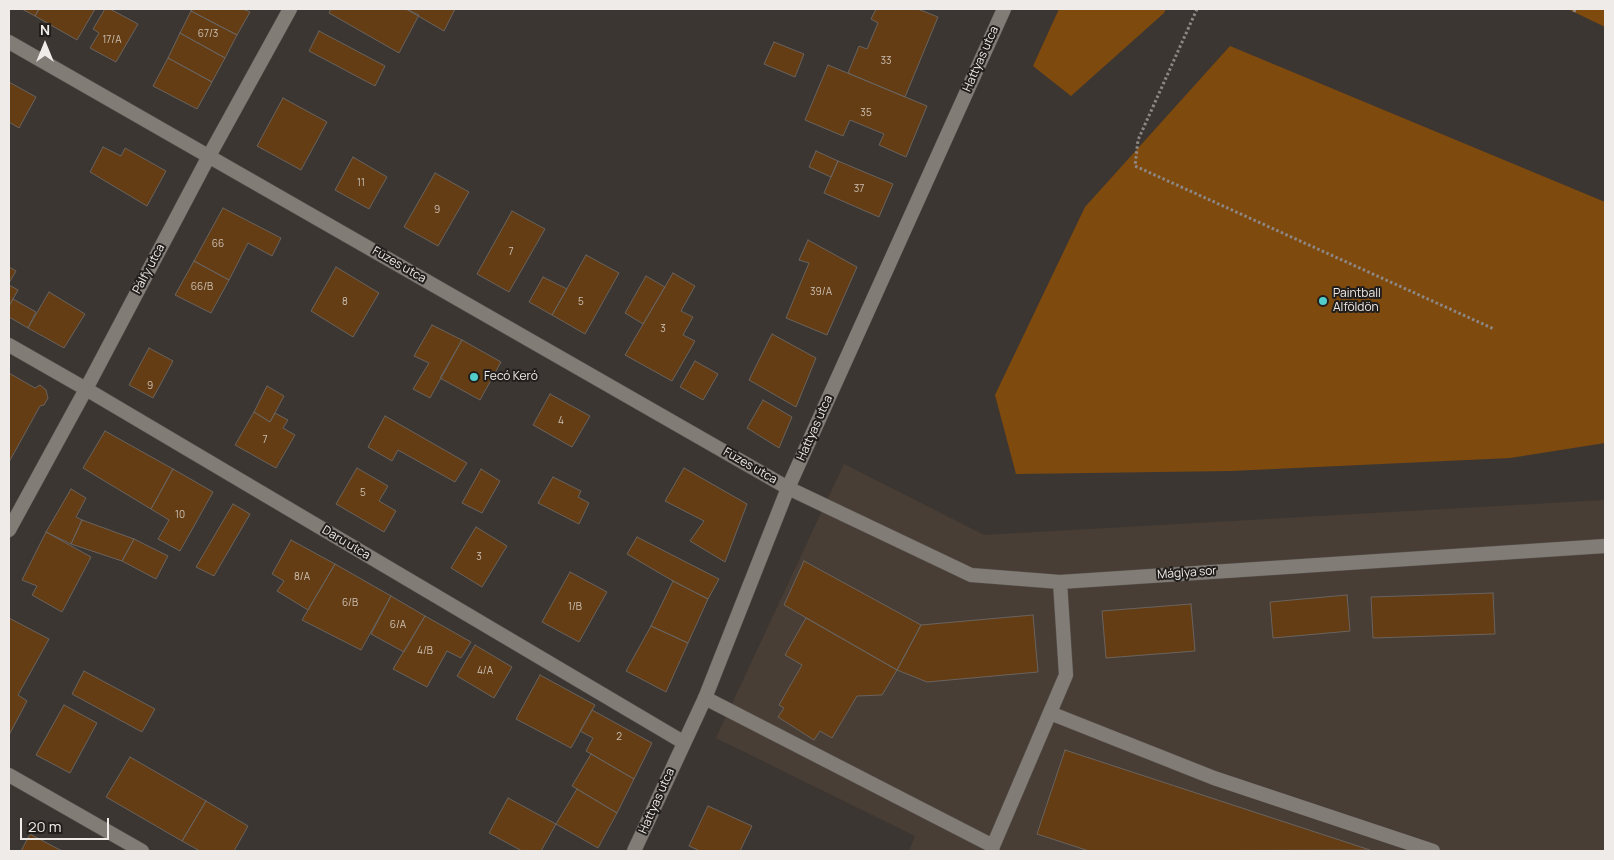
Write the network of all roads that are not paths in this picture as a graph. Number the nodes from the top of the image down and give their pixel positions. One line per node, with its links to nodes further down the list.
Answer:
1 (290, 9): 4 (street, Pálfy utca)
2 (1004, 9): 7 (street, Hattyas utca)
3 (9, 42): 4 (street, Füzes utca)
4 (209, 156): 6 (street, Pálfy utca); 7 (street, Füzes utca)
5 (9, 345): 6 (street, Daru utca)
6 (86, 389): 8 (street, Pálfy utca); 13 (street, Daru utca)
7 (788, 488): 10 (street, Máglya sor); 11 (street, Hattyas utca)
8 (9, 530)
9 (1605, 546): 10 (street, Máglya sor)
10 (1060, 582): 12 (street)
11 (705, 698): 13 (street, Hattyas utca); 15 (street)
12 (1050, 713): 15 (street); 18 (street)
13 (684, 742): 17 (street, Hattyas utca)
14 (9, 775): 16 (street)
15 (992, 849)
16 (142, 851)
17 (634, 851)
18 (1433, 851)

